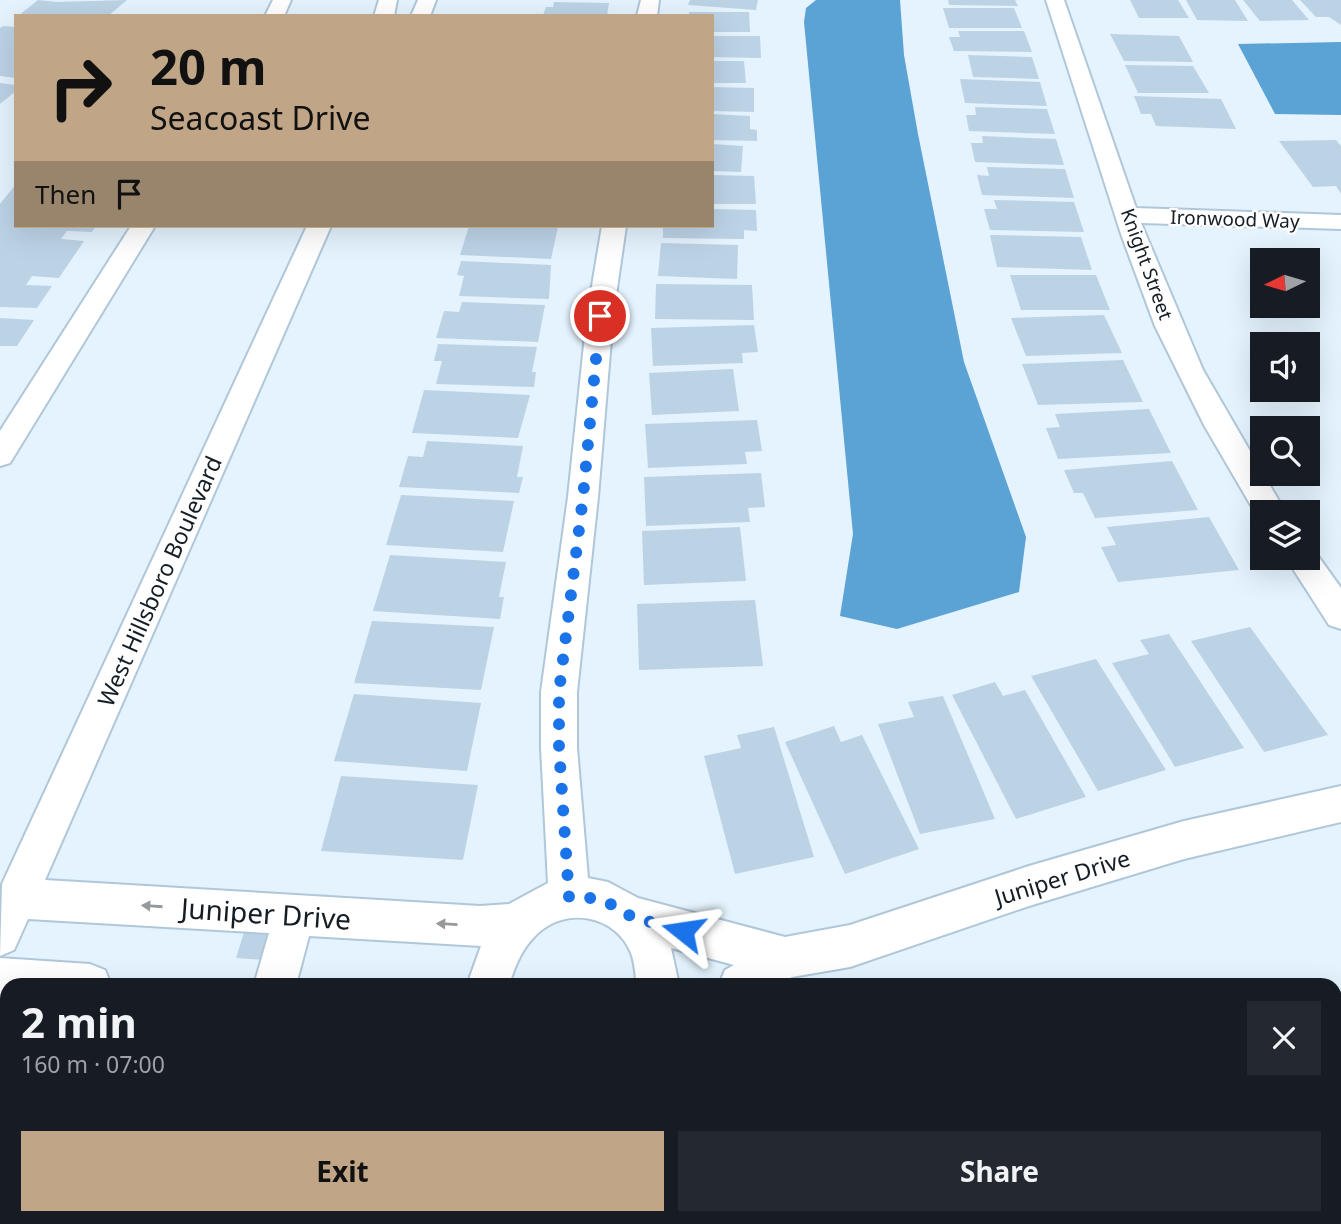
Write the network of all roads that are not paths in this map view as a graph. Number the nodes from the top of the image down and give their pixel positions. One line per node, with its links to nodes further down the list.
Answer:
1 (1055, 0): 2 (street, Knight Street)
2 (1128, 215): 3 (street, Ironwood Way); 8 (street, Knight Street)
3 (1341, 222)
4 (142, 228): 7 (street)
5 (318, 228): 13 (street, West Hillsboro Boulevard)
6 (614, 228): 12 (street)
7 (0, 455)
8 (1263, 500)
9 (1310, 570): 10 (street)
10 (1341, 615)
11 (1341, 804): 18 (street, Juniper Drive)
12 (569, 897): 15 (street); 16 (street)
13 (16, 898): 14 (street, Juniper Drive, one-way to 13); 17 (street, West Hillsboro Boulevard)
14 (294, 915): 16 (street, Juniper Drive, one-way to 14); 19 (street)
15 (632, 917): 18 (street); 21 (street)
16 (515, 924): 20 (street)
17 (0, 936)
18 (785, 958): 22 (street)
19 (277, 978)
20 (490, 978)
21 (657, 978)
22 (752, 978)

